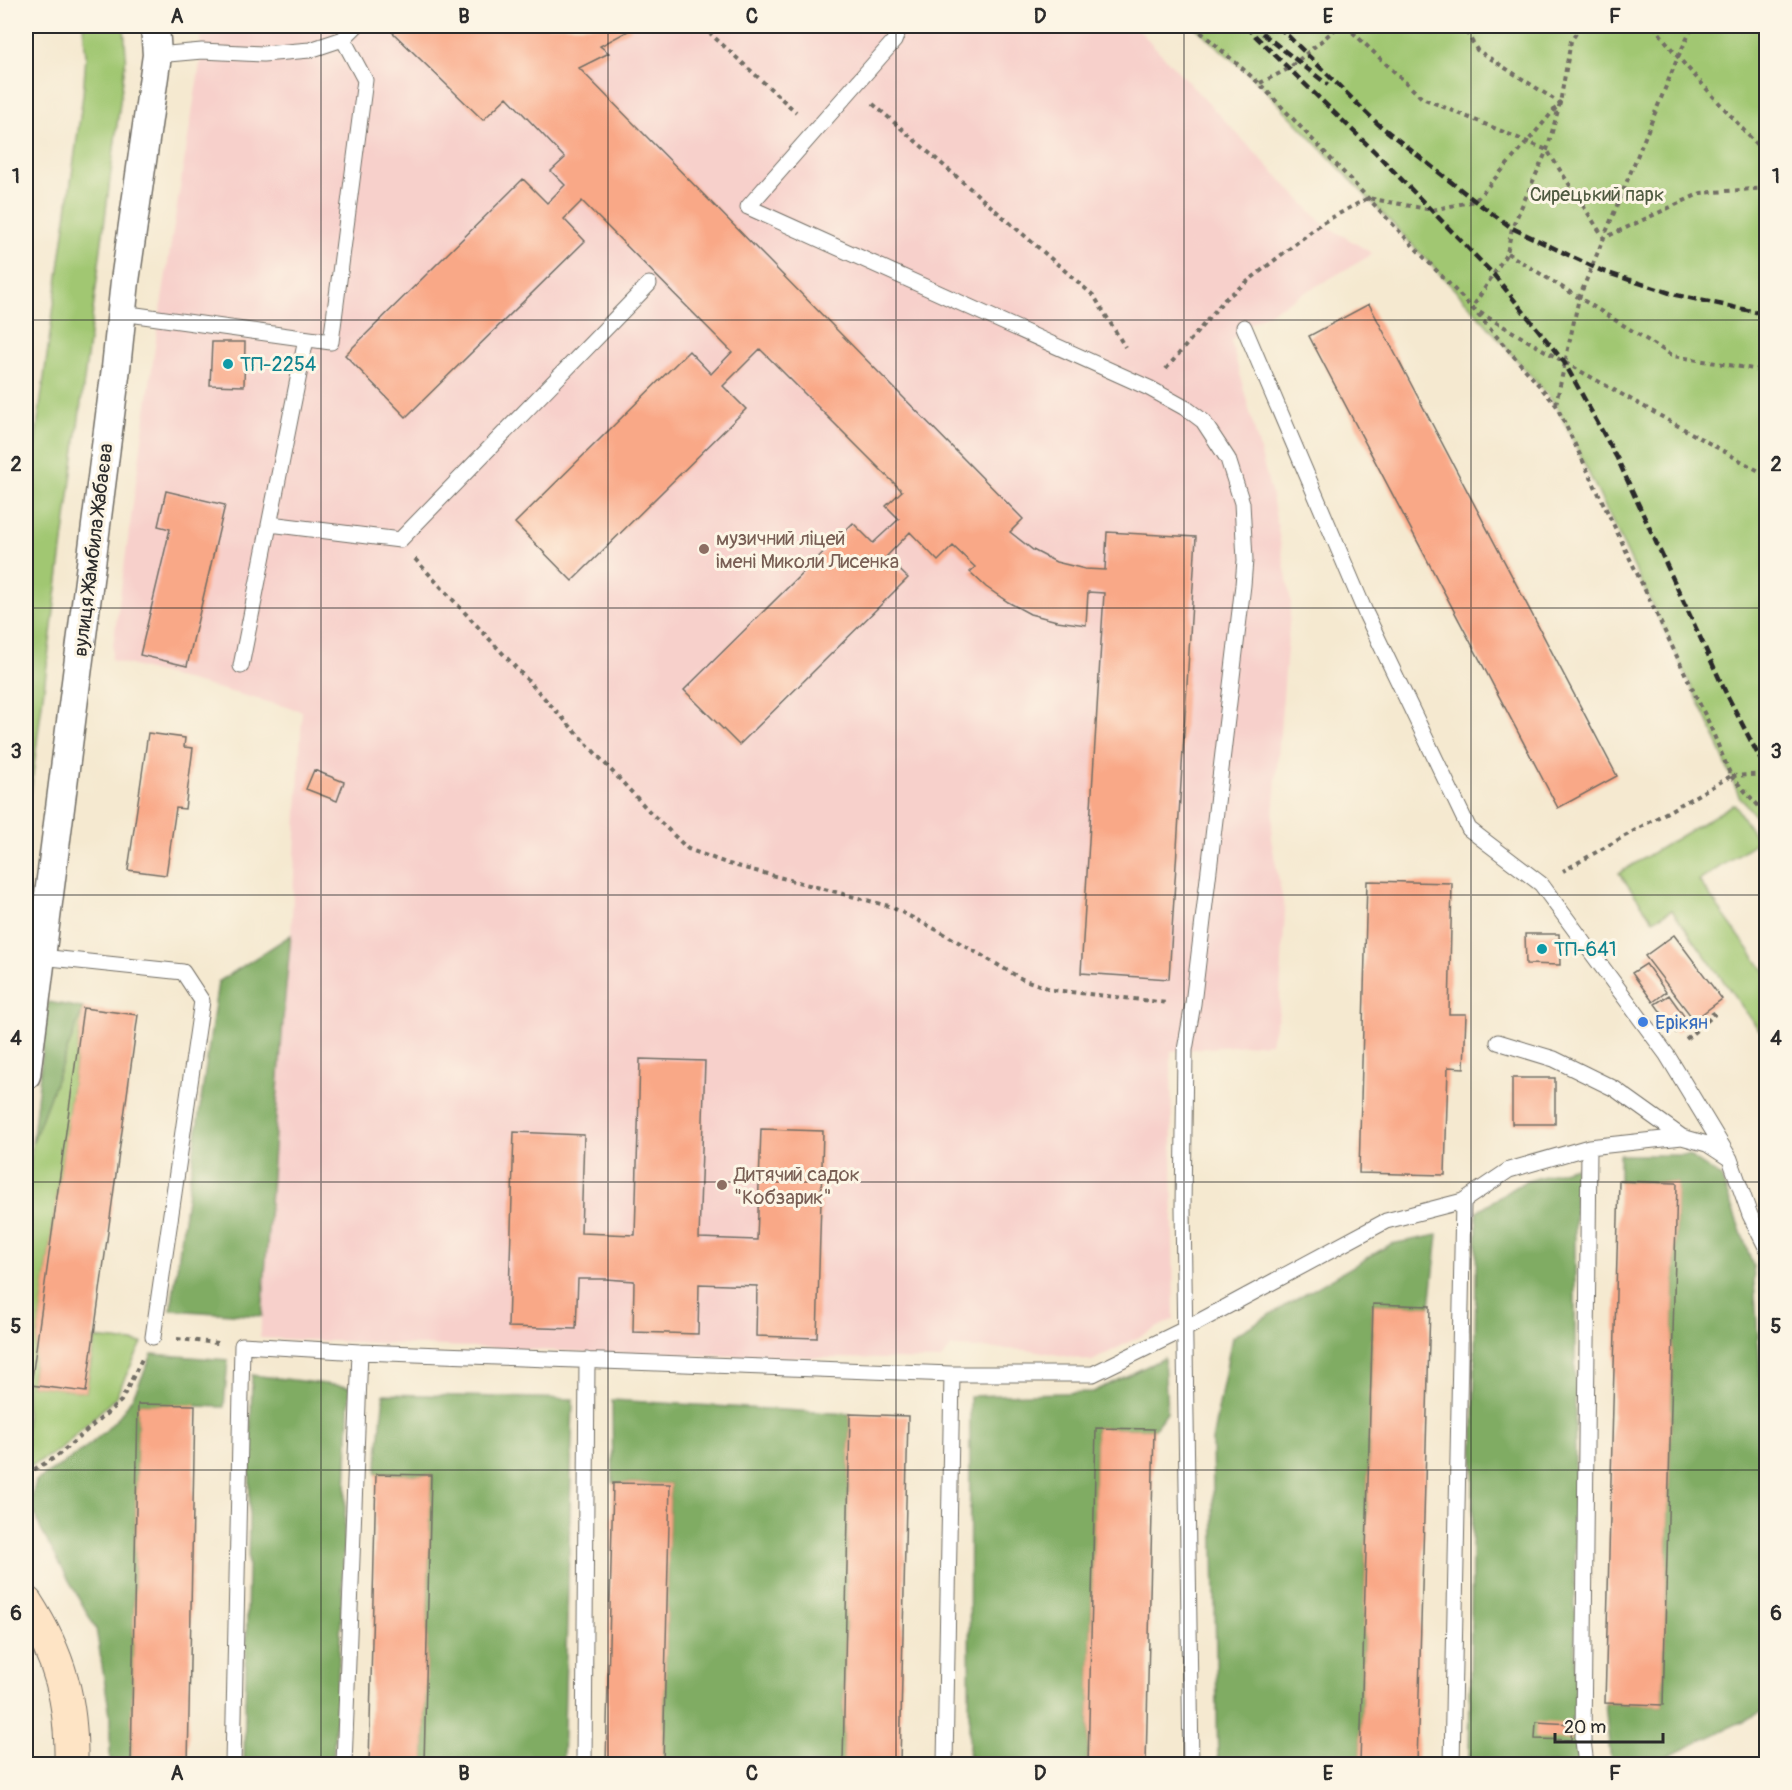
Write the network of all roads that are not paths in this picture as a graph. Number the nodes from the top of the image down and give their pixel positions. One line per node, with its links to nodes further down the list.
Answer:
1 (155, 26): 5 (street, вулиця Жамбила Жабаєва)
2 (356, 26): 4 (lane)
3 (900, 26): 20 (lane)
4 (343, 39): 5 (lane); 9 (lane)
5 (157, 55): 7 (street, вулиця Жамбила Жабаєва)
6 (649, 284): 10 (lane)
7 (122, 313): 9 (lane); 12 (street, вулиця Жамбила Жабаєва)
8 (1244, 327): 17 (lane)
9 (306, 339): 10 (lane)
10 (270, 524): 11 (lane)
11 (241, 666)
12 (41, 957): 14 (street, вулиця Жамбила Жабаєва); 21 (lane)
13 (1498, 1042): 15 (lane)
14 (26, 1075)
15 (1682, 1137): 16 (lane); 17 (lane)
16 (1589, 1147): 18 (lane); 33 (lane)
17 (1730, 1159): 19 (lane)
18 (1463, 1201): 20 (lane); 32 (lane)
19 (1767, 1247)
20 (1185, 1329): 24 (lane); 31 (lane)
21 (153, 1337)
22 (360, 1352): 23 (lane); 27 (lane); 28 (lane)
23 (587, 1360): 24 (lane); 29 (lane)
24 (952, 1374): 30 (lane)
25 (26, 1603): 26 (street)
26 (71, 1764)
27 (233, 1764)
28 (344, 1764)
29 (584, 1764)
30 (945, 1764)
31 (1191, 1764)
32 (1452, 1764)
33 (1586, 1764)

